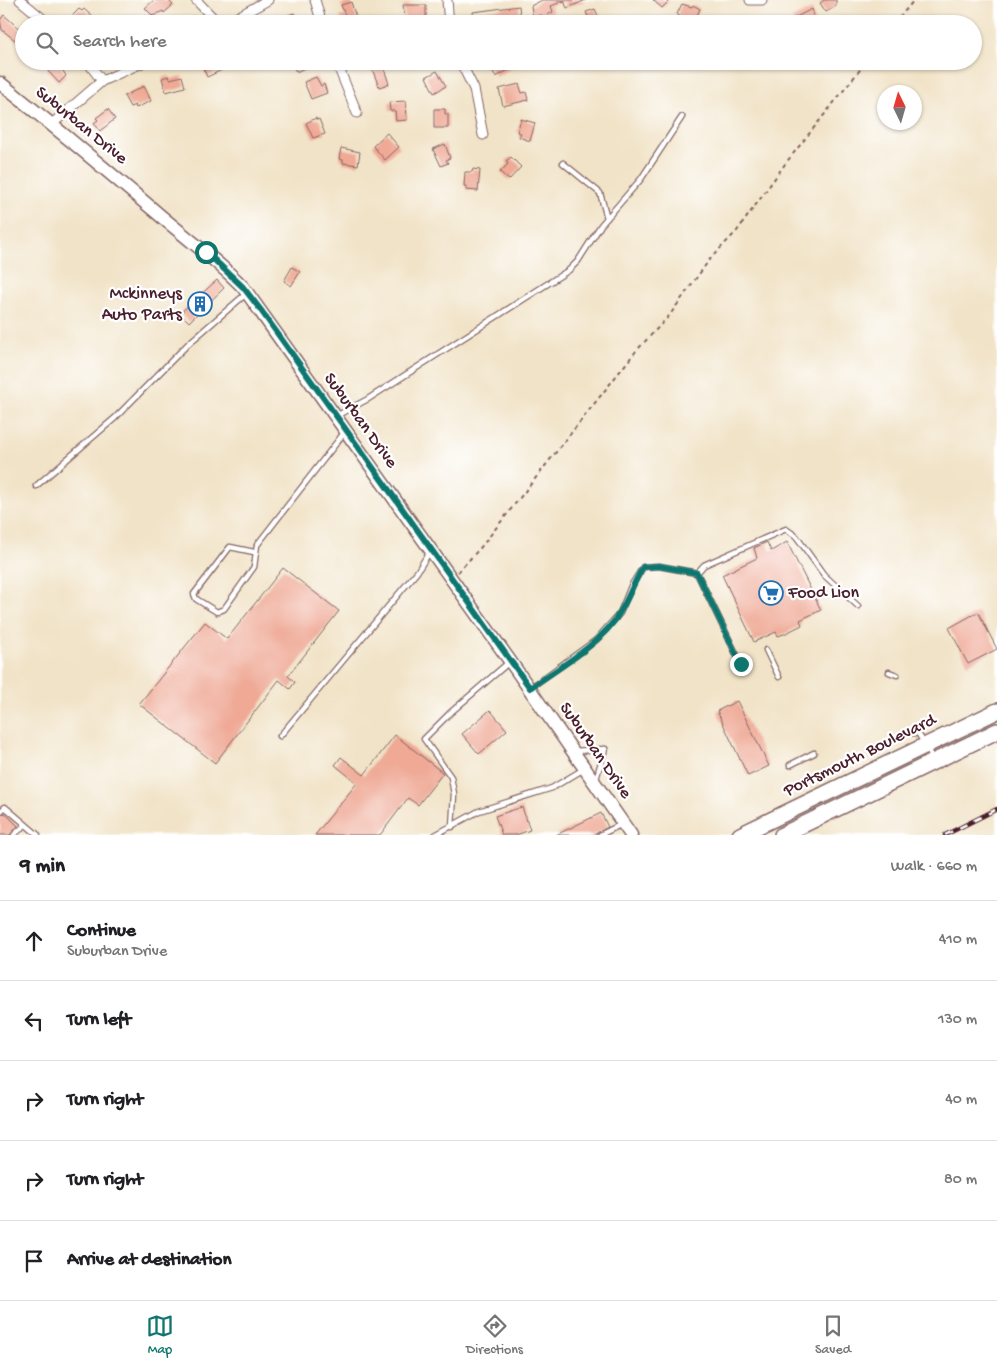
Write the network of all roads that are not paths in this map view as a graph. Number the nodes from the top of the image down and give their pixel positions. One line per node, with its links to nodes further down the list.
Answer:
1 (20, 0): 8 (street)
2 (196, 0): 9 (street)
3 (268, 0): 10 (street)
4 (315, 0): 11 (street)
5 (447, 0): 12 (street)
6 (750, 0): 7 (street)
7 (762, 0)
8 (38, 15)
9 (210, 15)
10 (241, 15)
11 (319, 15)
12 (448, 15)
13 (94, 70): 17 (street)
14 (126, 70): 17 (street)
15 (340, 70): 19 (street)
16 (464, 70): 22 (street)
17 (102, 81): 21 (street)
18 (0, 83): 21 (main road, Suburban Drive)
19 (357, 113)
20 (682, 117): 24 (lane)
21 (52, 124): 25 (main road, Suburban Drive)
22 (483, 135)
23 (563, 164): 24 (lane)
24 (607, 218): 26 (lane)
25 (248, 293): 26 (main road, Suburban Drive); 28 (lane)
26 (335, 416): 27 (main road, Suburban Drive)
27 (346, 431): 29 (main road, Suburban Drive); 30 (lane)
28 (36, 486)
29 (431, 550): 34 (main road, Suburban Drive); 43 (lane)
30 (254, 552): 30 (lane)
31 (697, 573): 32 (lane); 35 (lane); 39 (lane)
32 (858, 606)
33 (766, 650): 38 (lane)
34 (510, 661): 39 (main road, Suburban Drive); 56 (lane)
35 (741, 664)
36 (889, 672): 37 (lane)
37 (897, 674)
38 (779, 677)
39 (530, 688): 45 (main road, Suburban Drive)
40 (997, 711): 44 (main road, Portsmouth Boulevard)
41 (997, 731): 47 (main road, Portsmouth Boulevard)
42 (913, 733): 44 (lane)
43 (280, 736)
44 (922, 739): 47 (lane); 51 (main road, Portsmouth Boulevard)
45 (574, 751): 49 (main road, Suburban Drive); 50 (lane)
46 (814, 753): 48 (lane)
47 (934, 762): 52 (main road, Portsmouth Boulevard)
48 (790, 765)
49 (585, 768): 50 (main road, Suburban Drive); 56 (lane)
50 (595, 782): 55 (main road, Suburban Drive)
51 (839, 787): 52 (lane); 62 (main road, Portsmouth Boulevard)
52 (847, 804): 63 (main road, Portsmouth Boulevard)
53 (0, 812): 54 (lane)
54 (25, 824): 57 (lane); 58 (lane)
55 (623, 824): 60 (lane); 61 (main road, Suburban Drive)
56 (452, 827): 59 (lane)
57 (14, 835)
58 (38, 835)
59 (435, 835)
60 (600, 835)
61 (631, 835)
62 (740, 835)
63 (782, 835)

